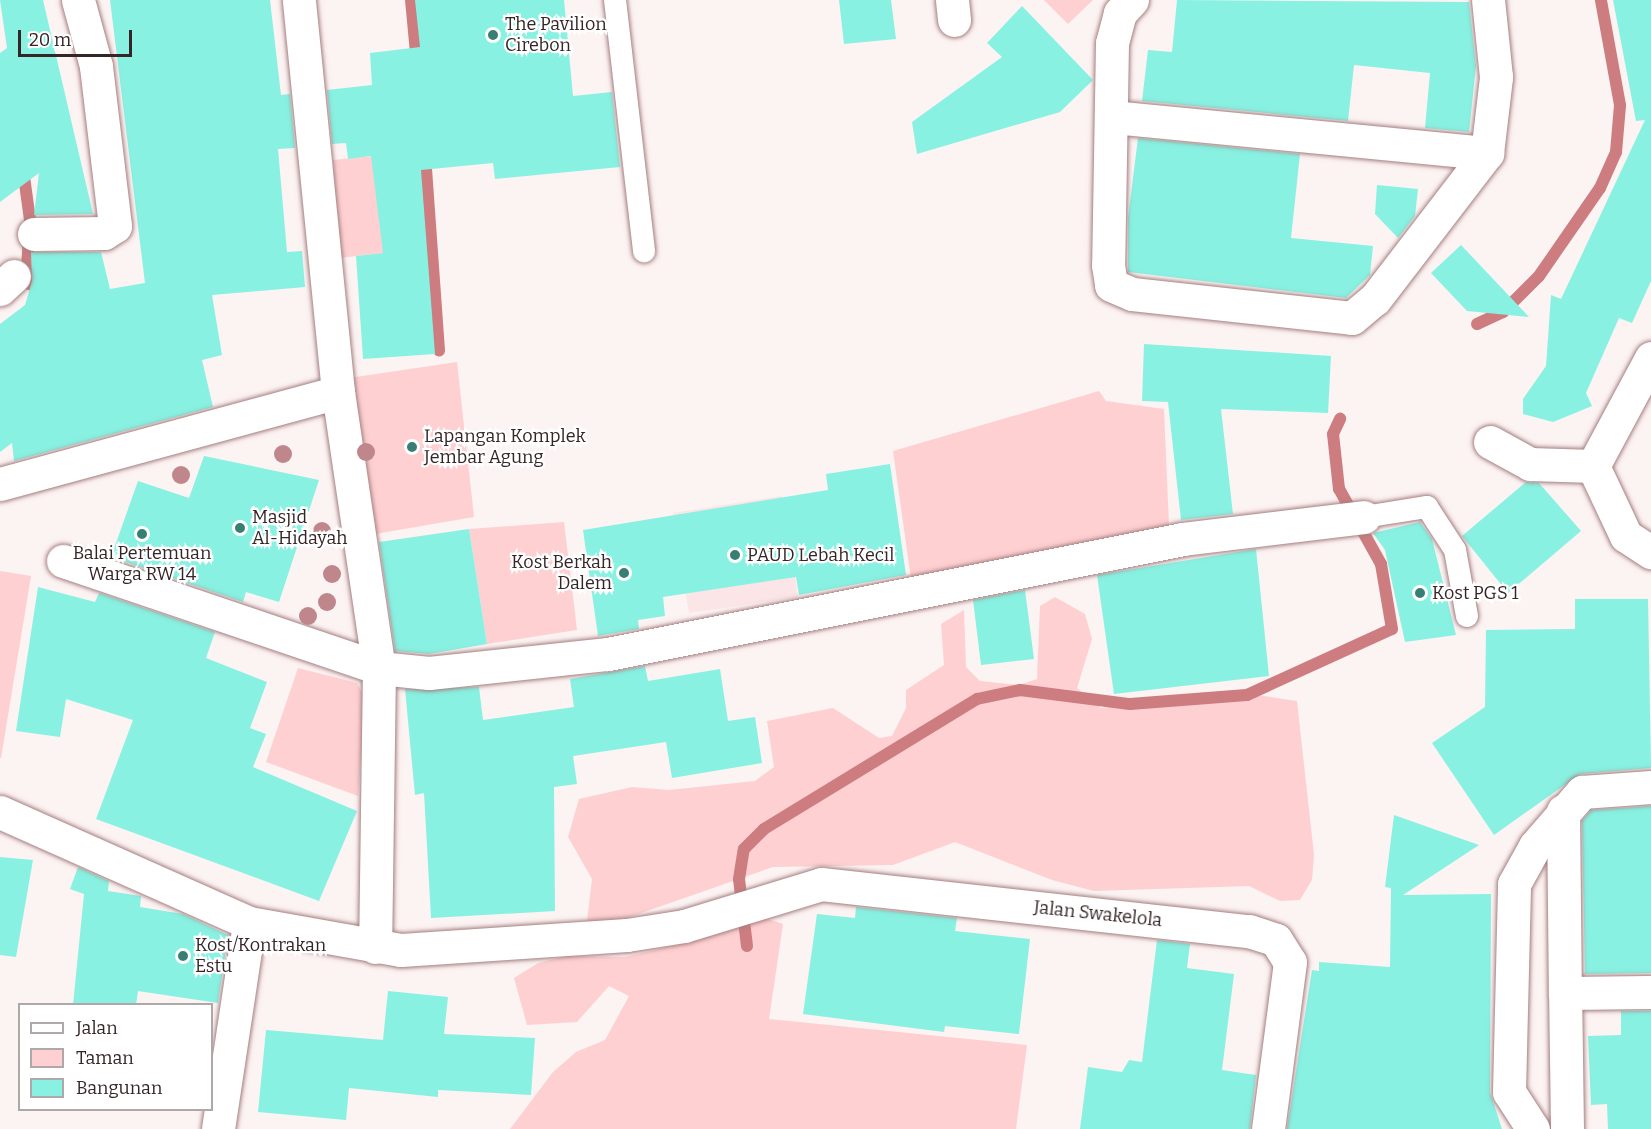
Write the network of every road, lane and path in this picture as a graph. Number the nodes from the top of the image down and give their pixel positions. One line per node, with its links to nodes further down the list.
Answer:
1 (78, 0): 8 (street)
2 (299, 0): 11 (street)
3 (615, 0): 9 (lane)
4 (1132, 0): 6 (street)
5 (1488, 0): 7 (street)
6 (1112, 117): 7 (street); 7 (street)
7 (1487, 153)
8 (34, 234)
9 (644, 251)
10 (1651, 358): 13 (street)
11 (338, 392): 14 (street); 19 (street)
12 (1490, 442): 13 (street)
13 (1593, 466): 16 (street)
14 (0, 484)
15 (1357, 517): 18 (lane); 19 (street)
16 (1651, 552)
17 (63, 561): 19 (street)
18 (1467, 615)
19 (379, 668): 24 (street)
20 (1651, 787): 21 (street)
21 (1563, 811): 26 (street); 29 (street)
22 (0, 812): 23 (street, Jalan Swakelola)
23 (249, 923): 24 (street, Jalan Swakelola); 27 (street)
24 (375, 947): 28 (street, Jalan Swakelola)
25 (1651, 992): 26 (street)
26 (1565, 993): 30 (street)
27 (218, 1129)
28 (1268, 1129)
29 (1533, 1129)
30 (1567, 1129)

